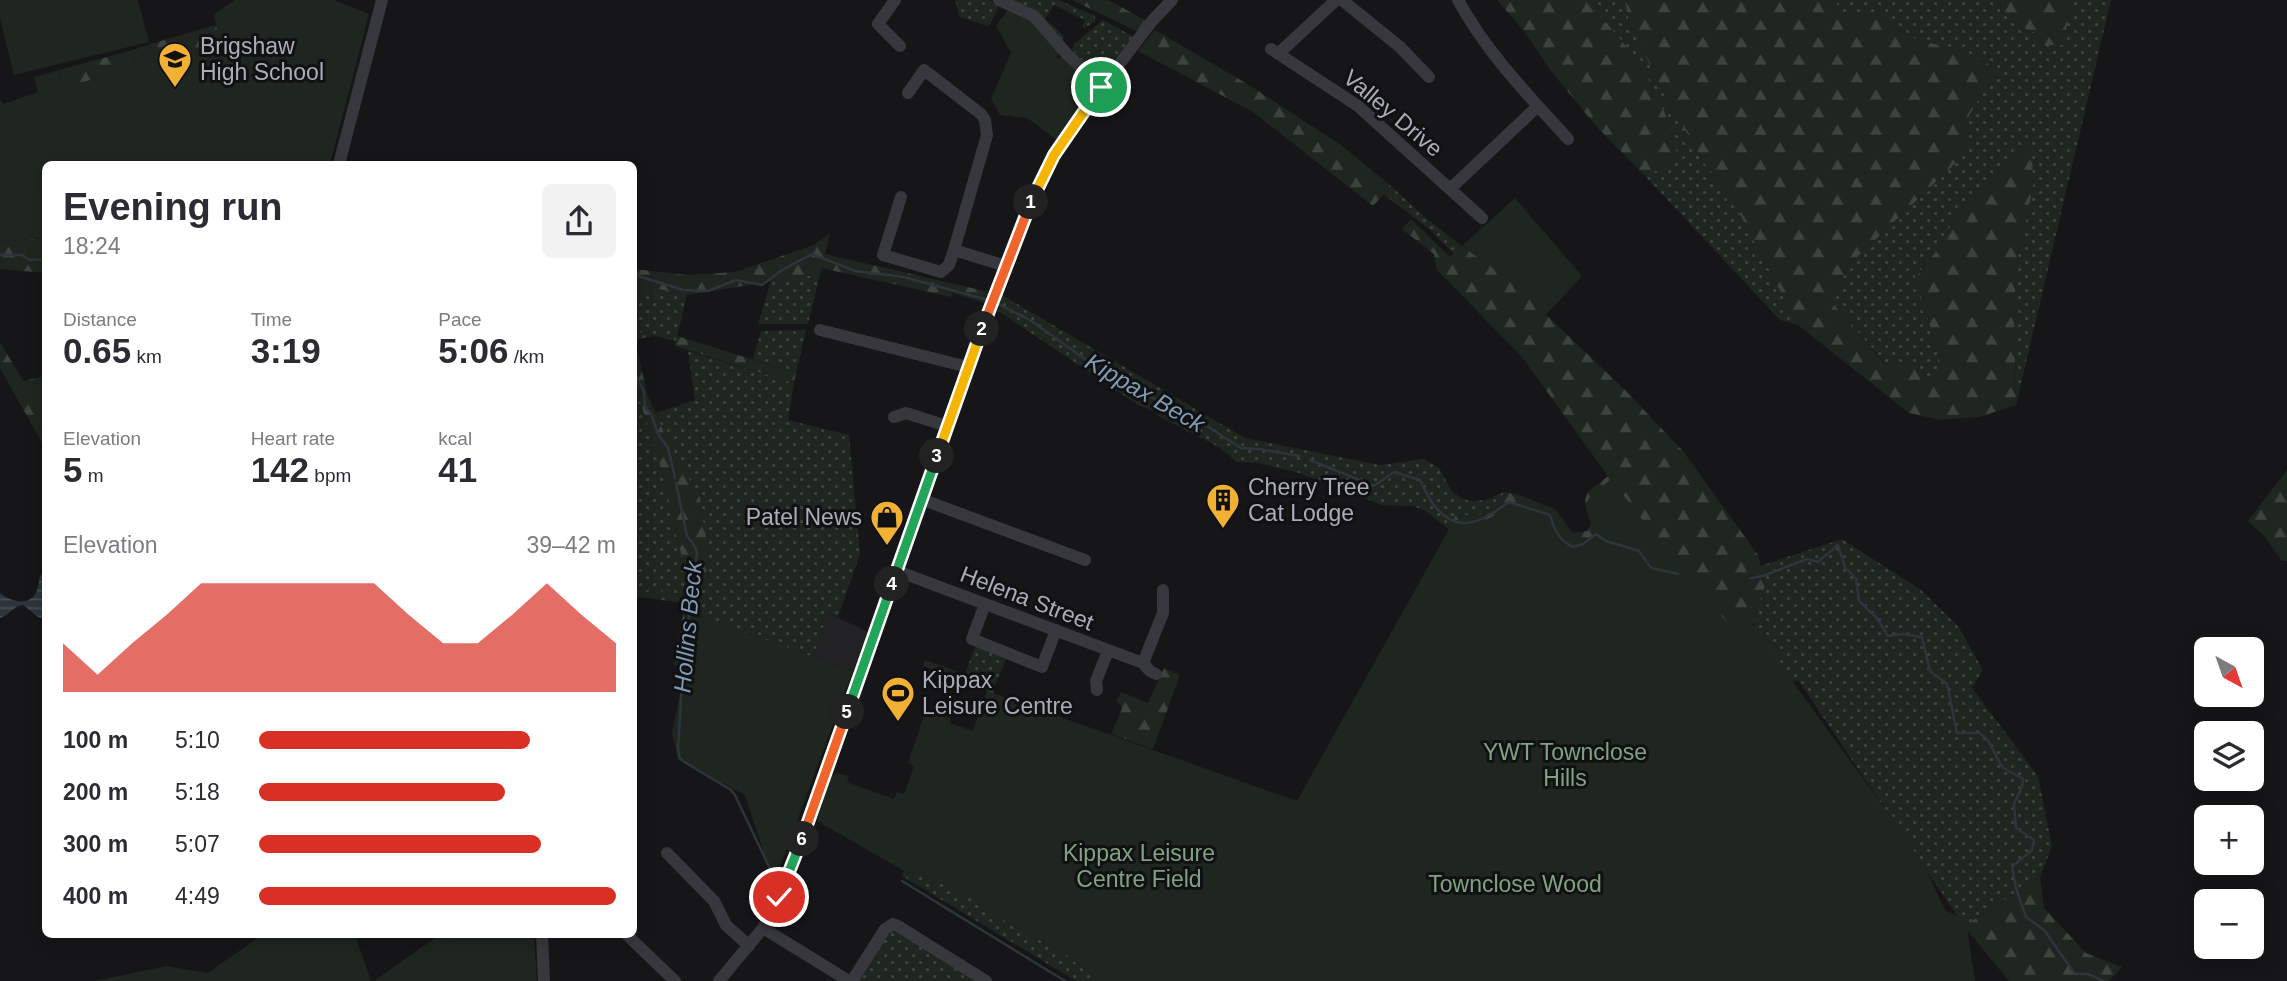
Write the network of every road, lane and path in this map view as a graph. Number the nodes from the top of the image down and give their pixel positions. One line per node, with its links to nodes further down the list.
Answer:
1 (382, 0): 14 (street)
2 (895, 0): 8 (street)
3 (999, 0): 10 (street)
4 (1172, 0): 10 (street)
5 (1336, 0): 15 (street, Valley Drive)
6 (1342, 0): 9 (street)
7 (1458, 0): 12 (street)
8 (900, 46)
9 (1429, 77)
10 (1101, 87): 19 (street)
11 (908, 93): 18 (street)
12 (1538, 106): 13 (street); 15 (street)
13 (1568, 139)
14 (340, 161)
15 (1450, 189): 17 (street, Valley Drive)
16 (901, 197): 18 (street)
17 (1482, 218)
18 (954, 250): 19 (street)
19 (1006, 266): 21 (street)
20 (820, 330): 21 (street)
21 (968, 367): 23 (street)
22 (894, 417): 23 (street)
23 (947, 426): 24 (street)
24 (921, 499): 25 (street); 26 (street)
25 (1085, 560)
26 (897, 571): 28 (street, Helena Street); 35 (street)
27 (1163, 590): 31 (street)
28 (985, 604): 29 (street, Helena Street); 29 (street)
29 (1056, 630): 30 (street, Helena Street)
30 (1108, 651): 31 (street, Helena Street); 33 (street)
31 (1143, 663): 32 (street)
32 (1156, 674)
33 (1097, 690)
34 (667, 853): 38 (street)
35 (763, 928): 38 (street); 39 (street)
36 (542, 938): 40 (street)
37 (630, 938): 41 (street)
38 (749, 946): 42 (street)
39 (846, 980): 43 (street)
40 (544, 981)
41 (675, 981)
42 (719, 981)
43 (986, 981)

